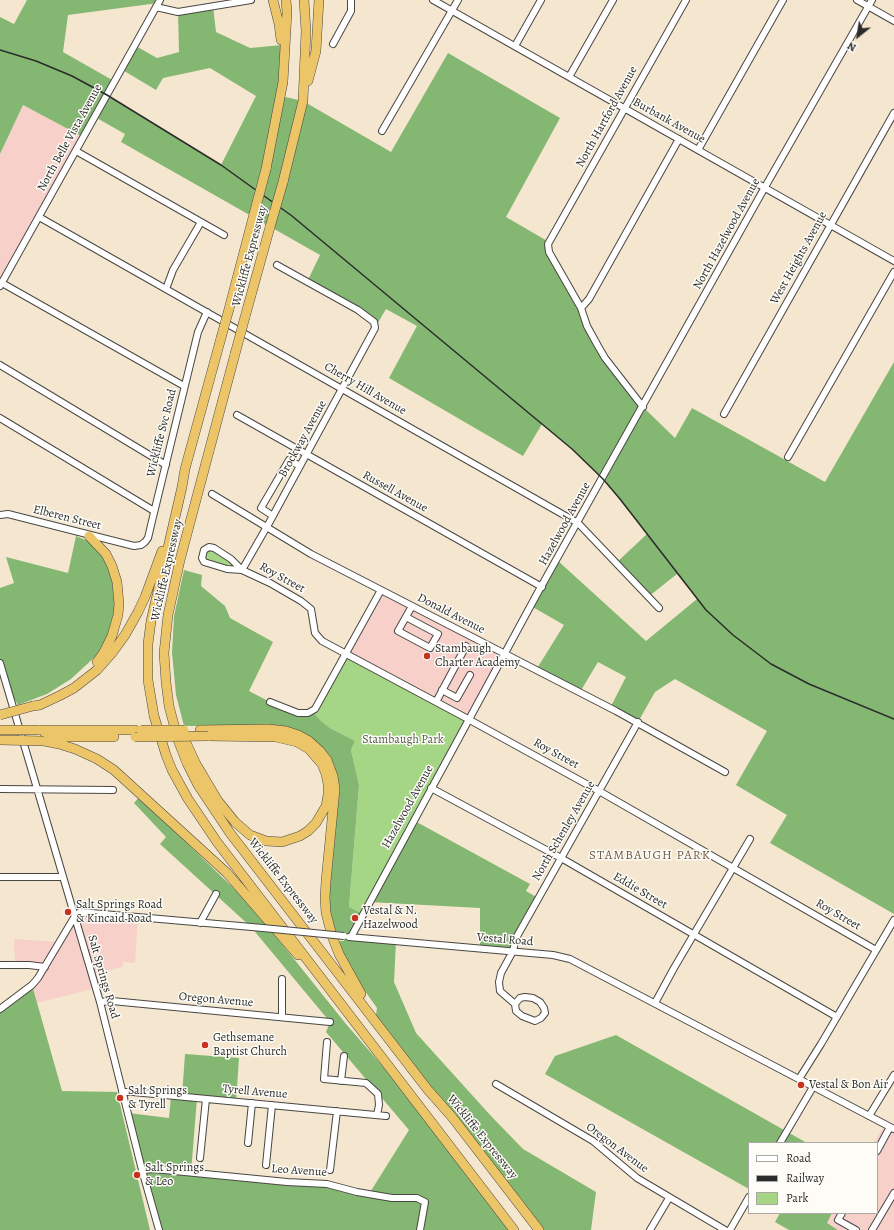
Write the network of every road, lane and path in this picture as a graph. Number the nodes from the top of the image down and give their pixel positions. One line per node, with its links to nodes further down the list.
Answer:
1 (160, 0): 17 (street, North Belle Vista Avenue)
2 (251, 0): 17 (street)
3 (274, 0): 22 (highway)
4 (286, 0): 22 (highway, Wickliffe Expressway)
5 (304, 0): 24 (highway, Wickliffe Expressway)
6 (319, 0): 24 (highway)
7 (351, 0): 20 (street)
8 (433, 0): 18 (street, Burbank Avenue)
9 (458, 0): 18 (street)
10 (541, 0): 21 (street)
11 (613, 0): 23 (street)
12 (686, 0): 25 (street, North Hartford Avenue)
13 (783, 0): 29 (street)
14 (857, 0): 16 (street)
15 (872, 0): 16 (street, North Hazelwood Avenue)
16 (868, 6): 19 (street); 31 (street, North Hazelwood Avenue)
17 (156, 7): 30 (street, North Belle Vista Avenue)
18 (452, 11): 21 (street, Burbank Avenue); 27 (street)
19 (894, 21)
20 (333, 44)
21 (515, 46): 23 (street, Burbank Avenue)
22 (285, 63): 54 (highway, Wickliffe Expressway, bridge)
23 (570, 77): 25 (street, Burbank Avenue)
24 (303, 101): 67 (highway, Wickliffe Expressway, bridge)
25 (625, 108): 28 (street, Burbank Avenue); 41 (street, North Hartford Avenue)
26 (894, 113): 34 (street, West Heights Avenue)
27 (382, 131)
28 (679, 140): 29 (street, Burbank Avenue); 41 (street)
29 (698, 150): 31 (street, Burbank Avenue)
30 (76, 151): 32 (street, North Belle Vista Avenue); 33 (street)
31 (765, 187): 34 (street, Burbank Avenue); 46 (street, North Hazelwood Avenue)
32 (39, 217): 39 (street, North Belle Vista Avenue); 40 (street, Cherry Hill Avenue)
33 (201, 222): 35 (street); 40 (street)
34 (831, 225): 36 (street, Burbank Avenue); 47 (street, West Heights Avenue)
35 (224, 235)
36 (894, 261)
37 (277, 265): 45 (street, Brockway Avenue)
38 (894, 272): 51 (street)
39 (1, 284): 44 (street)
40 (166, 289): 42 (street, Cherry Hill Avenue)
41 (581, 308): 46 (street)
42 (206, 312): 44 (street, Wickliffe Svc Road); 45 (street, Cherry Hill Avenue)
43 (0, 365): 52 (street)
44 (184, 386): 52 (street, Wickliffe Svc Road)
45 (342, 389): 50 (street, Brockway Avenue); 60 (street, Cherry Hill Avenue)
46 (643, 407): 55 (street, North Hazelwood Avenue)
47 (724, 414)
48 (237, 415): 50 (street, Russell Avenue)
49 (0, 418): 57 (street)
50 (306, 455): 53 (street, Brockway Avenue); 65 (street, Russell Avenue)
51 (788, 457)
52 (166, 465): 57 (street, Wickliffe Svc Road)
53 (300, 466): 59 (street, Brockway Avenue); 59 (street)
54 (185, 469): 80 (highway); 110 (highway, Wickliffe Expressway)
55 (603, 479): 60 (street, Hazelwood Avenue)
56 (212, 494): 61 (street, Donald Avenue)
57 (154, 511): 63 (street, Wickliffe Svc Road)
58 (0, 515): 62 (street, Elberen Street)
59 (273, 516): 61 (street, Brockway Avenue)
60 (578, 522): 65 (street, Hazelwood Avenue); 69 (street, Cherry Hill Avenue)
61 (267, 527): 64 (street, Brockway Avenue); 66 (street, Donald Avenue)
62 (89, 536): 63 (street, Elberen Street); 80 (highway)
63 (128, 544)
64 (242, 570): 64 (street, Roy Street); 72 (street, Roy Street)
65 (542, 587): 73 (street, Hazelwood Avenue)
66 (381, 590): 68 (street, Donald Avenue); 72 (street)
67 (172, 594): 85 (highway, bridge); 117 (highway, Wickliffe Expressway)
68 (412, 606): 70 (street); 73 (street, Donald Avenue)
69 (659, 608)
70 (406, 617): 70 (street)
71 (466, 646): 77 (street)
72 (346, 654): 78 (street); 79 (street, Roy Street)
73 (505, 654): 82 (street, Hazelwood Avenue); 83 (street, Donald Avenue)
74 (0, 663): 75 (street, Salt Springs Road)
75 (1, 672): 91 (street, Salt Springs Road)
76 (470, 675): 77 (street)
77 (442, 690): 79 (street)
78 (270, 702)
79 (436, 702): 82 (street, Roy Street)
80 (33, 706): 81 (highway, bridge)
81 (0, 715)
82 (468, 719): 90 (street, Hazelwood Avenue); 93 (street, Roy Street)
83 (638, 722): 88 (street, Donald Avenue); 93 (street, North Schenley Avenue)
84 (0, 730): 86 (highway, bridge)
85 (135, 734): 86 (highway); 117 (highway, bridge)
86 (41, 736): 87 (highway, bridge); 110 (highway)
87 (0, 739)
88 (725, 772)
89 (0, 788): 91 (street)
90 (431, 788): 95 (street, Eddie Street); 104 (street, Hazelwood Avenue)
91 (37, 789): 92 (street); 98 (street, Salt Springs Road)
92 (113, 790)
93 (599, 791): 95 (street, North Schenley Avenue); 96 (street, Roy Street)
94 (750, 838): 96 (street)
95 (561, 858): 103 (street, Eddie Street); 106 (street, North Schenley Avenue)
96 (734, 868): 103 (street); 105 (street, Roy Street)
97 (0, 877): 98 (street)
98 (63, 877): 100 (street, Salt Springs Road)
99 (216, 894): 102 (street)
100 (74, 916): 102 (street, Vestal Road); 108 (street); 111 (street, Salt Springs Road)
101 (894, 920): 105 (street)
102 (200, 923): 104 (street, Vestal Road, bridge)
103 (694, 935): 112 (street); 116 (street, Eddie Street)
104 (351, 937): 106 (street, Vestal Road)
105 (876, 950): 116 (street)
106 (513, 952): 112 (street, Vestal Road); 113 (street, North Schenley Avenue)
107 (0, 965): 108 (street)
108 (45, 967): 114 (street)
109 (282, 979): 115 (street)
110 (332, 991): 148 (highway, Wickliffe Expressway)
111 (100, 1002): 115 (street, Oregon Avenue); 126 (street, Salt Springs Road)
112 (655, 1003): 122 (street, Vestal Road)
113 (515, 1004): 113 (street)
114 (0, 1009)
115 (282, 1017): 118 (street, Oregon Avenue)
116 (837, 1017): 122 (street)
117 (375, 1021): 149 (highway, Wickliffe Expressway)
118 (330, 1022)
119 (327, 1042): 123 (street)
120 (344, 1056): 123 (street)
121 (894, 1075): 133 (street)
122 (799, 1079): 125 (street, Vestal Road)
123 (341, 1081): 131 (street)
124 (496, 1084): 143 (street, Oregon Avenue)
125 (813, 1087): 133 (street, Vestal Road); 135 (street)
126 (122, 1092): 127 (street, Tyrell Avenue); 140 (street, Salt Springs Road)
127 (206, 1099): 128 (street, Tyrell Avenue); 138 (street)
128 (252, 1103): 129 (street, Tyrell Avenue); 136 (street)
129 (272, 1105): 130 (street, Tyrell Avenue); 139 (street)
130 (337, 1111): 131 (street, Tyrell Avenue); 141 (street)
131 (377, 1115): 132 (street, Tyrell Avenue)
132 (386, 1116)
133 (869, 1116): 134 (street, Vestal Road)
134 (892, 1128): 137 (street)
135 (781, 1142)
136 (248, 1143)
137 (878, 1149)
138 (200, 1158)
139 (266, 1165)
140 (142, 1170): 146 (street, Salt Springs Road); 147 (street, Leo Avenue)
141 (330, 1170)
142 (894, 1193): 154 (street)
143 (669, 1198): 150 (street); 151 (street, Oregon Avenue)
144 (748, 1199): 152 (street)
145 (841, 1214): 153 (street)
146 (159, 1230)
147 (420, 1230)
148 (514, 1230)
149 (539, 1230)
150 (650, 1230)
151 (724, 1230)
152 (730, 1230)
153 (856, 1230)
154 (872, 1230)

